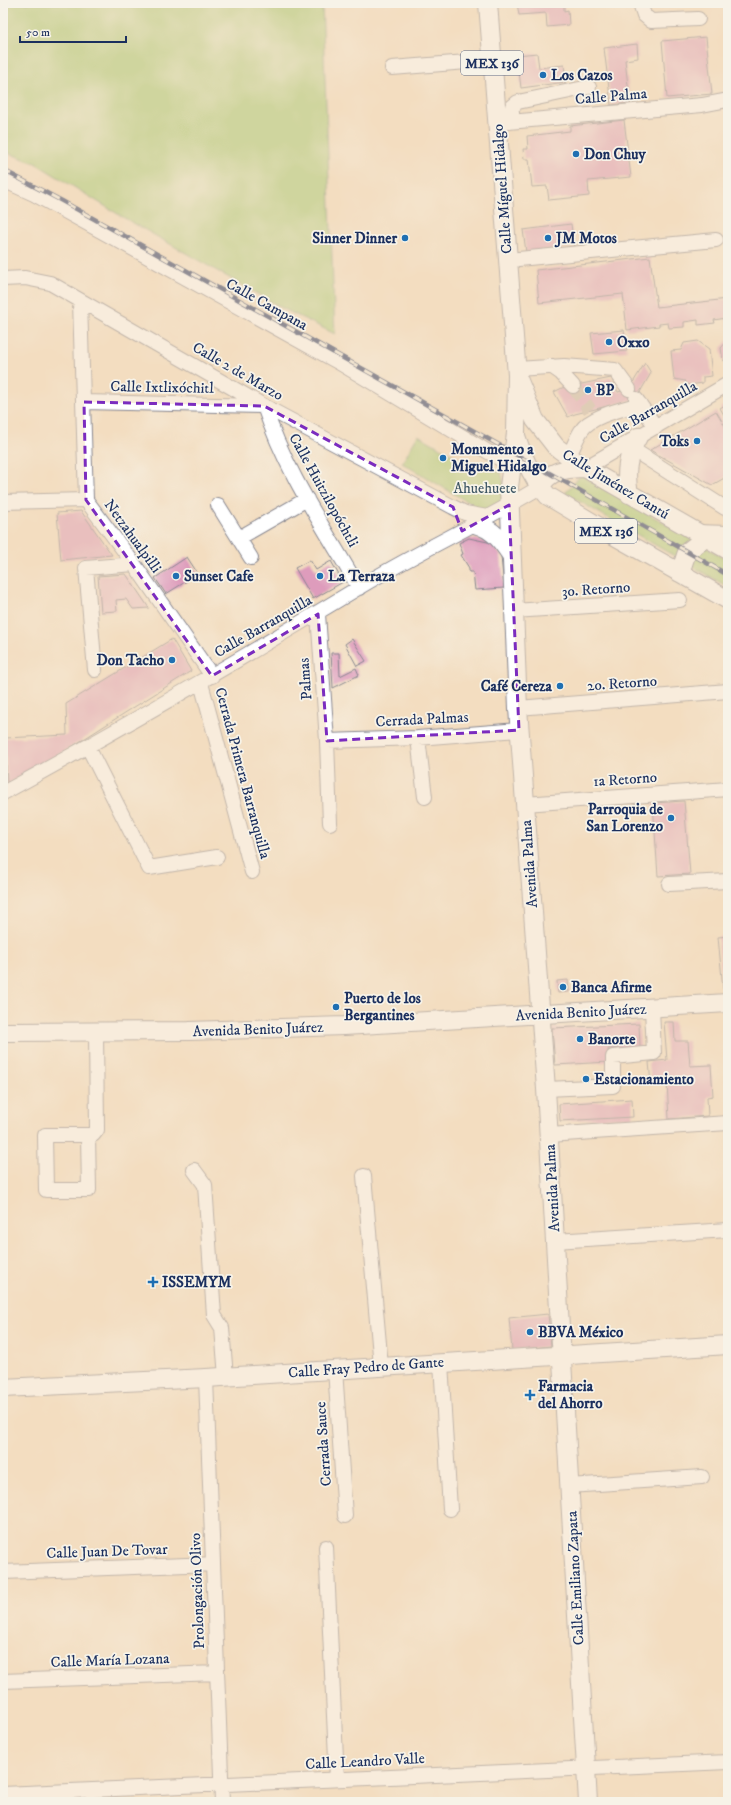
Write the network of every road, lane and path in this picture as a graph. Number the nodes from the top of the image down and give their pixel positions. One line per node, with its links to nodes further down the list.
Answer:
1 (488, 3): 4 (main road, Calle Míguel Hidalgo / MEX 136)
2 (640, 3): 3 (street)
3 (698, 19)
4 (492, 60): 5 (street); 8 (main road, Calle Míguel Hidalgo / MEX 136)
5 (392, 68)
6 (589, 87): 8 (street)
7 (728, 100): 8 (street, Calle Palma)
8 (504, 122): 11 (main road, Calle Míguel Hidalgo / MEX 136)
9 (3, 180): 25 (street, Calle Campana)
10 (716, 240): 11 (street)
11 (508, 260): 15 (main road, Calle Míguel Hidalgo / MEX 136)
12 (3, 279): 13 (street, Calle 2 de Marzo)
13 (80, 301): 19 (street, Netzahualpilli); 20 (street, Calle 2 de Marzo)
14 (550, 366): 15 (street); 17 (street); 18 (street)
15 (517, 372): 22 (main road, Avenida Palma / MEX 136); 24 (main road, Calle Jiménez Cantú / MEX 136)
16 (728, 384): 21 (street, Calle Barranquilla)
17 (573, 386)
18 (635, 397): 21 (street); 24 (street)
19 (84, 402): 20 (street, Calle Ixtlixóchitl); 30 (street, Netzahualpilli)
20 (264, 406): 29 (street, Calle Huitzilopóchtli); 34 (street, Calle 2 de Marzo)
21 (656, 428): 23 (street, Calle Barranquilla)
22 (516, 433): 25 (main road, Avenida Palma); 27 (main road, MEX 136)
23 (635, 443): 26 (street, Calle Barranquilla); 28 (main road); 35 (street)
24 (569, 456): 26 (main road, Calle Jiménez Cantú / MEX 136)
25 (510, 465): 33 (main road, Avenida Palma)
26 (585, 468): 27 (main road); 28 (main road, Calle Jiménez Cantú / MEX 136)
27 (540, 488): 33 (street, Calle Barranquilla); 44 (main road, MEX 136)
28 (629, 494): 38 (main road, Calle Jiménez Cantú / MEX 136)
29 (307, 499): 39 (street); 45 (street, Calle Huitzilopóchtli)
30 (86, 500): 31 (street); 43 (street, Netzahualpilli)
31 (3, 502)
32 (218, 505): 39 (street)
33 (509, 505): 36 (street, Calle Barranquilla); 41 (main road, Avenida Palma)
34 (453, 507): 36 (street, Calle 2 de Marzo); 37 (street)
35 (727, 507)
36 (481, 520): 37 (street, Calle Barranquilla); 41 (main road)
37 (459, 532): 45 (street, Calle Barranquilla)
38 (700, 535): 40 (main road, Calle Jiménez Cantú / MEX 136); 44 (main road)
39 (239, 538): 42 (street)
40 (726, 544)
41 (511, 555): 48 (main road, Avenida Palma)
42 (251, 558)
43 (134, 564): 50 (street); 51 (street, Netzahualpilli)
44 (680, 573): 47 (main road, MEX 136)
45 (359, 588): 49 (street, Calle Barranquilla)
46 (680, 600): 48 (street, 3o. Retorno)
47 (728, 600)
48 (514, 611): 53 (main road, Avenida Palma)
49 (318, 614): 51 (street, Calle Barranquilla); 56 (street, Palmas)
50 (95, 670)
51 (206, 680): 57 (street, Calle Barranquilla); 64 (street, Cerrada Primera Barranquilla)
52 (728, 691): 53 (street, 2o. Retorno)
53 (518, 708): 54 (main road, Avenida Palma)
54 (519, 730): 55 (street, Cerrada Palmas); 61 (main road, Avenida Palma)
55 (418, 738): 56 (street, Cerrada Palmas); 60 (street)
56 (326, 741): 62 (street, Palmas)
57 (88, 747): 59 (street, Calle Barranquilla); 63 (street)
58 (728, 789): 61 (street, 1a Retorno)
59 (3, 793)
60 (425, 797)
61 (525, 804): 69 (main road, Avenida Palma)
62 (330, 823)
63 (217, 857)
64 (252, 872)
65 (728, 881): 66 (street)
66 (669, 884)
67 (728, 1003): 68 (main road, Avenida Benito Juárez)
68 (652, 1008): 69 (main road, Avenida Benito Juárez); 72 (street)
69 (541, 1014): 70 (main road, Avenida Benito Juárez); 72 (main road, Avenida Palma)
70 (96, 1031): 71 (main road, Avenida Benito Juárez); 75 (street)
71 (3, 1032)
72 (546, 1089): 74 (main road, Avenida Palma)
73 (728, 1123): 74 (street)
74 (549, 1135): 79 (main road, Avenida Palma)
75 (88, 1136): 75 (street)
76 (194, 1170): 85 (street)
77 (364, 1176): 83 (street)
78 (728, 1230): 79 (street)
79 (555, 1241): 81 (main road, Avenida Palma)
80 (728, 1345): 81 (main road, Calle Fray Pedro de Gante)
81 (562, 1354): 82 (main road, Calle Fray Pedro de Gante); 89 (main road, Calle Emiliano Zapata)
82 (441, 1363): 83 (main road, Calle Fray Pedro de Gante); 90 (street)
83 (381, 1366): 84 (main road, Calle Fray Pedro de Gante)
84 (335, 1369): 85 (main road, Calle Fray Pedro de Gante); 91 (street, Cerrada Sauce)
85 (226, 1376): 86 (main road, Calle Fray Pedro de Gante)
86 (206, 1378): 87 (main road, Calle Fray Pedro de Gante); 93 (street, Prolongación Olivo)
87 (3, 1388)
88 (702, 1477): 89 (street)
89 (569, 1486): 98 (main road, Calle Emiliano Zapata)
90 (450, 1509)
91 (345, 1516)
92 (326, 1547): 99 (street)
93 (213, 1564): 94 (street, Calle Juan De Tovar); 95 (street, Prolongación Olivo)
94 (3, 1572)
95 (217, 1673): 96 (street, Calle María Lozana); 100 (street, Prolongación Olivo)
96 (3, 1681)
97 (728, 1762): 98 (street, Calle Leandro Valle)
98 (586, 1769): 99 (street, Calle Leandro Valle); 103 (main road, Calle Emiliano Zapata)
99 (337, 1779): 100 (street, Calle Leandro Valle)
100 (222, 1785): 101 (street, Calle Leandro Valle); 102 (street, Prolongación Olivo)
101 (3, 1794)
102 (222, 1802)
103 (588, 1802)

